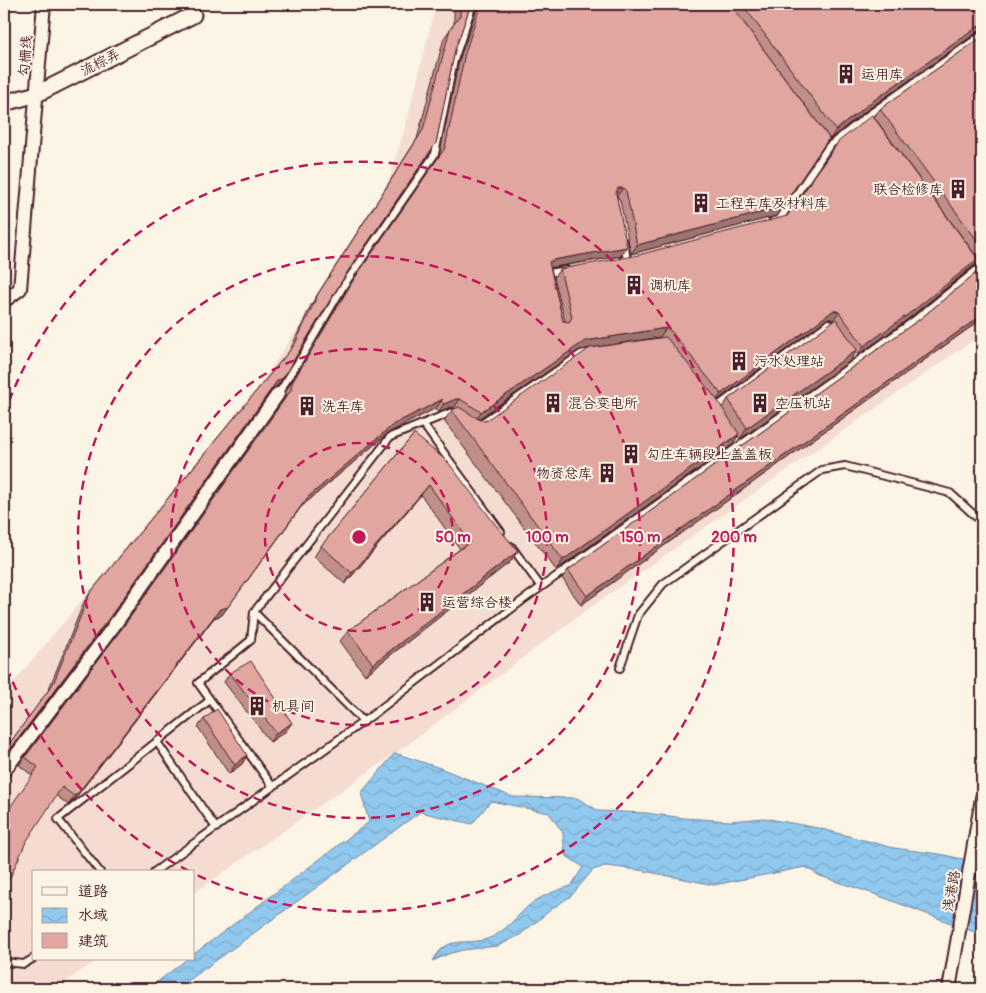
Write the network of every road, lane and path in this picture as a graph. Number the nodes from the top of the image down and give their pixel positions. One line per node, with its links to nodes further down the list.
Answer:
1 (44, 4): 5 (street, 勾栅线)
2 (473, 4): 25 (lane)
3 (193, 16): 5 (street, 流棕弄)
4 (982, 36): 7 (lane)
5 (37, 94): 6 (street, 流棕弄); 20 (street, 勾栅线)
6 (4, 102)
7 (867, 116): 8 (lane); 10 (lane)
8 (872, 123)
9 (824, 139): 10 (lane)
10 (829, 146): 11 (lane)
11 (769, 222)
12 (622, 232): 14 (lane)
13 (637, 257): 14 (lane)
14 (627, 260): 16 (lane)
15 (973, 260): 17 (lane)
16 (618, 261)
17 (980, 267): 24 (lane)
18 (574, 268): 19 (lane)
19 (550, 280)
20 (4, 301)
21 (840, 339): 27 (lane)
22 (601, 351): 31 (lane)
23 (852, 355): 24 (lane)
24 (857, 362): 33 (lane)
25 (278, 394): 41 (street)
26 (708, 402): 27 (lane)
27 (714, 409): 28 (lane)
28 (719, 416)
29 (460, 417): 30 (lane)
30 (423, 424): 35 (lane); 36 (lane)
31 (475, 427)
32 (734, 439): 33 (lane)
33 (739, 447): 35 (lane)
34 (982, 522): 37 (lane)
35 (541, 587): 39 (lane)
36 (254, 612): 38 (lane); 39 (lane)
37 (620, 668)
38 (210, 700): 40 (lane); 42 (lane)
39 (364, 722): 42 (lane)
40 (157, 742): 44 (lane); 45 (lane)
41 (4, 771)
42 (273, 786): 44 (lane)
43 (982, 798): 49 (street, 浅港路)
44 (216, 828): 46 (lane)
45 (98, 870)
46 (157, 870)
47 (32, 959): 48 (lane)
48 (4, 962)
49 (949, 989)

